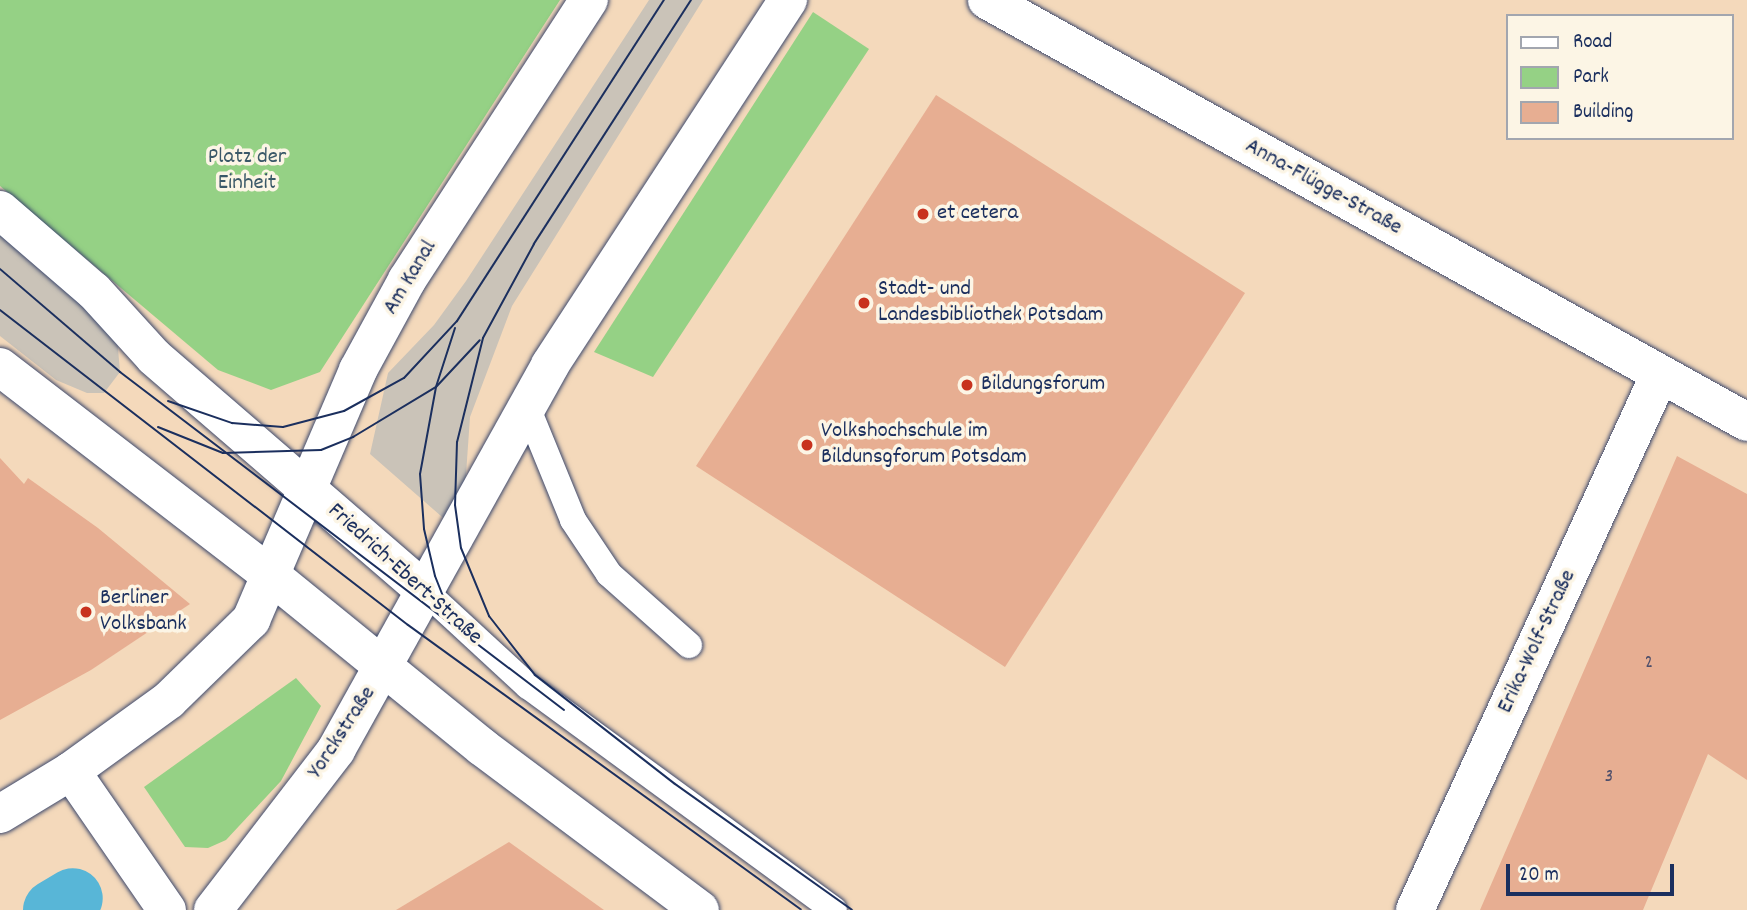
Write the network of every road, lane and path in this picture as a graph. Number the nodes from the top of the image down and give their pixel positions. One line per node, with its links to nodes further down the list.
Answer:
1 (589, 0): 9 (street, Am Kanal)
2 (788, 0): 7 (street)
3 (987, 0): 6 (street, Anna-Flügge-Straße)
4 (0, 210): 9 (street, Friedrich-Ebert-Straße)
5 (0, 367): 10 (street)
6 (1660, 374): 8 (street, Anna-Flügge-Straße); 20 (street, Erika-Wolf-Straße)
7 (527, 407): 11 (street, Yorckstraße); 12 (lane)
8 (1747, 422)
9 (307, 487): 10 (street, Am Kanal); 11 (street, Friedrich-Ebert-Straße)
10 (273, 576): 13 (street); 14 (street)
11 (426, 592): 13 (street, Yorckstraße); 19 (lane, Friedrich-Ebert-Straße)
12 (689, 645)
13 (385, 667): 17 (street, Yorckstraße); 18 (street)
14 (71, 771): 15 (street); 16 (street)
15 (0, 814)
16 (167, 910)
17 (213, 910)
18 (700, 910)
19 (834, 910)
20 (1415, 910)

